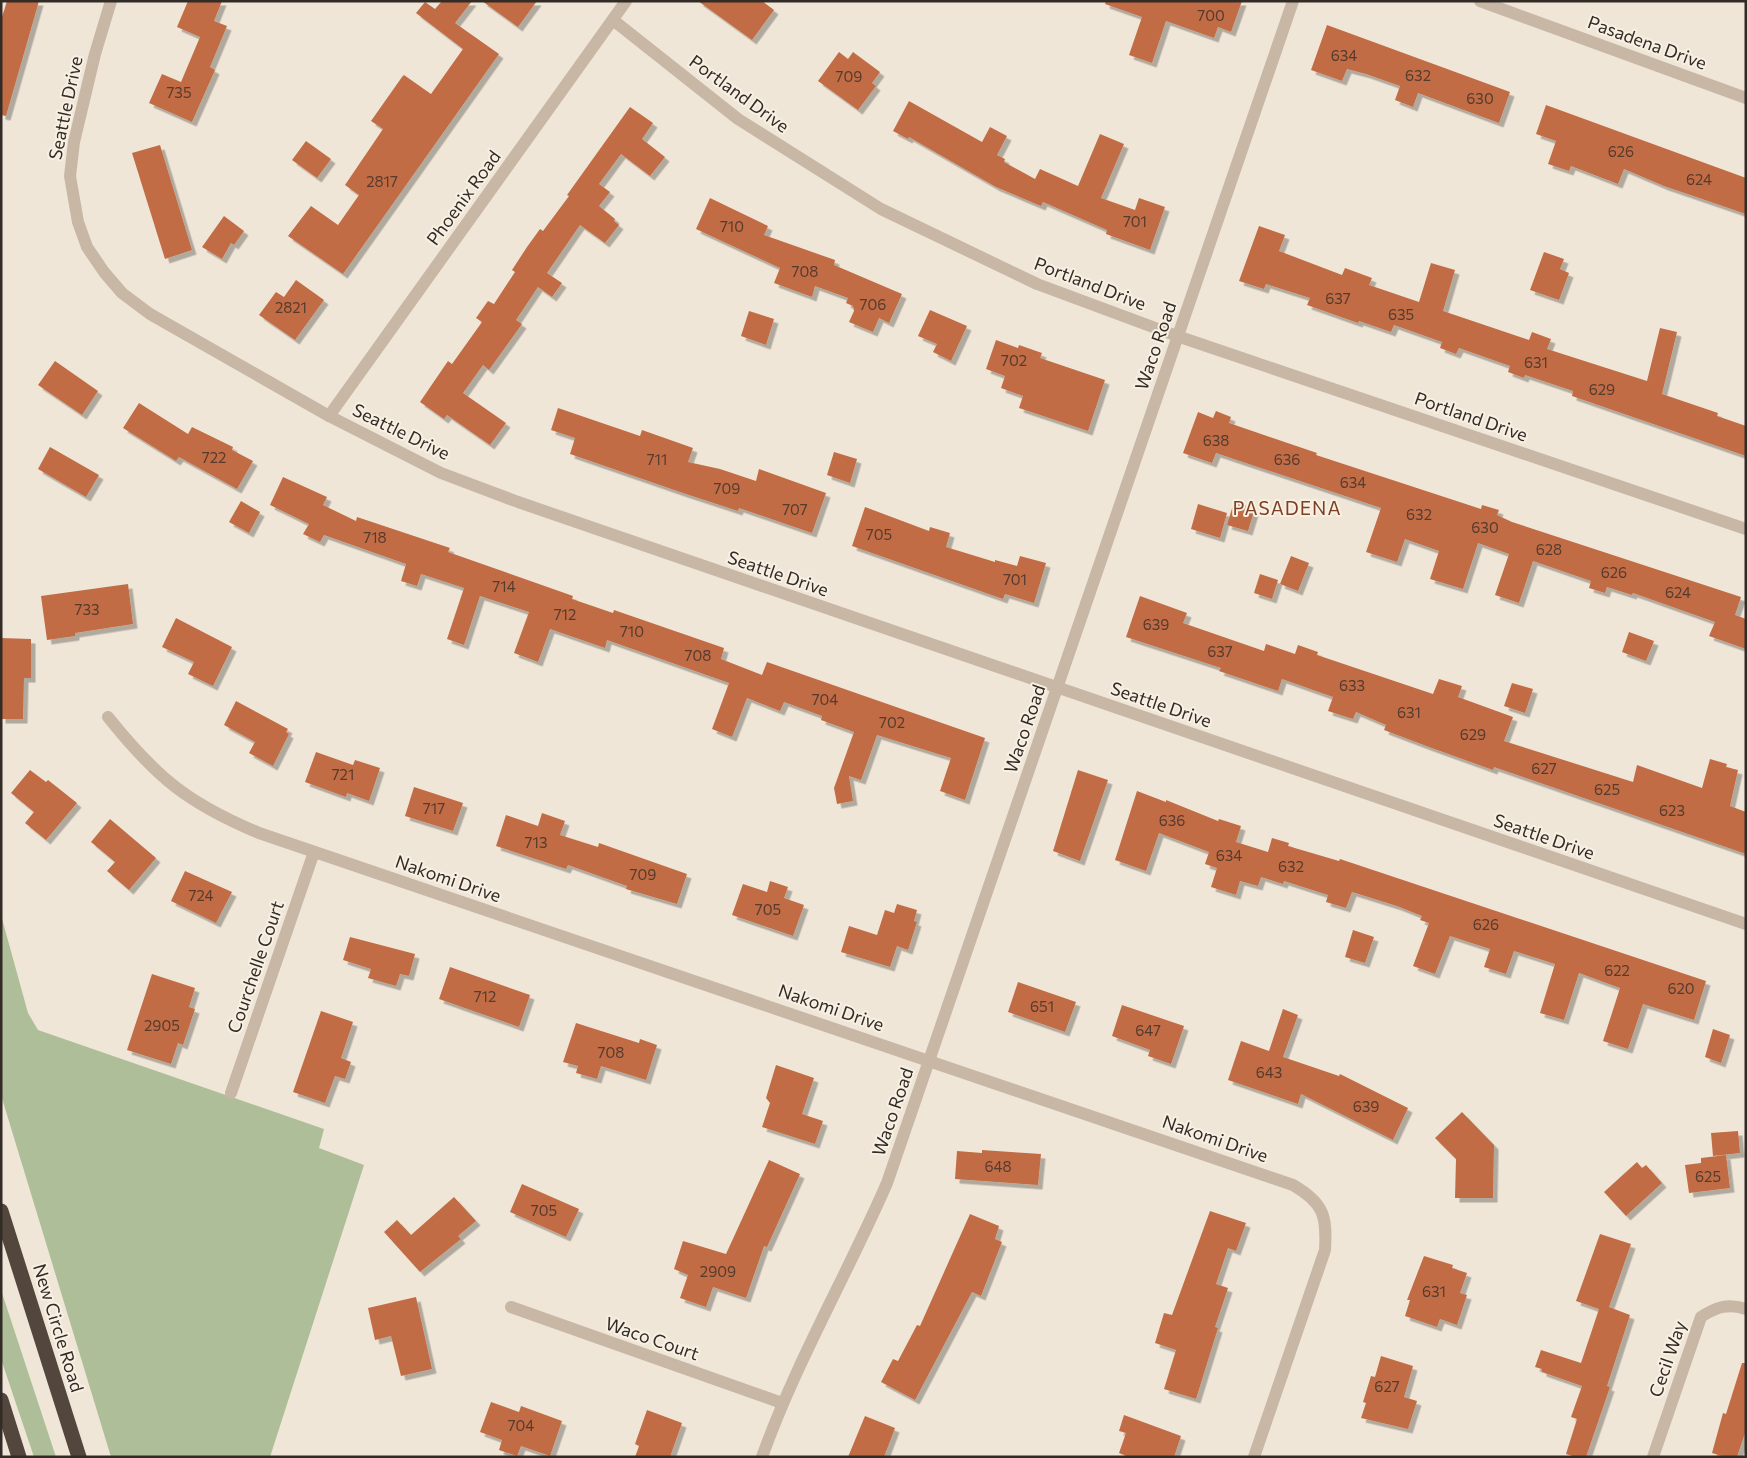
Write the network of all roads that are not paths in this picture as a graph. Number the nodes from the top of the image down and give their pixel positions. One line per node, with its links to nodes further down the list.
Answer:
1 (111, 1): 8 (street, Seattle Drive)
2 (626, 1): 5 (street, Phoenix Road)
3 (1293, 1): 7 (street, Waco Road)
4 (1480, 1): 6 (street, Pasadena Drive)
5 (613, 20): 7 (street, Portland Drive); 8 (street, Phoenix Road)
6 (1746, 98)
7 (1178, 336): 9 (street, Portland Drive); 10 (street, Waco Road)
8 (329, 416): 10 (street, Seattle Drive)
9 (1746, 529)
10 (1058, 688): 13 (street, Seattle Drive); 14 (street, Waco Road)
11 (108, 717): 12 (street, Nakomi Drive)
12 (314, 852): 14 (street, Nakomi Drive); 15 (street, Courchelle Court)
13 (1746, 924)
14 (930, 1060): 20 (street, Waco Road); 24 (street, Nakomi Drive)
15 (231, 1093)
16 (1, 1211): 22 (highway, New Circle Road)
17 (511, 1307): 20 (street, Waco Court)
18 (1746, 1310): 25 (street, Cecil Way)
19 (1, 1400): 21 (highway)
20 (782, 1403): 23 (street, Waco Road)
21 (19, 1457)
22 (79, 1457)
23 (762, 1457)
24 (1254, 1457)
25 (1653, 1457)

